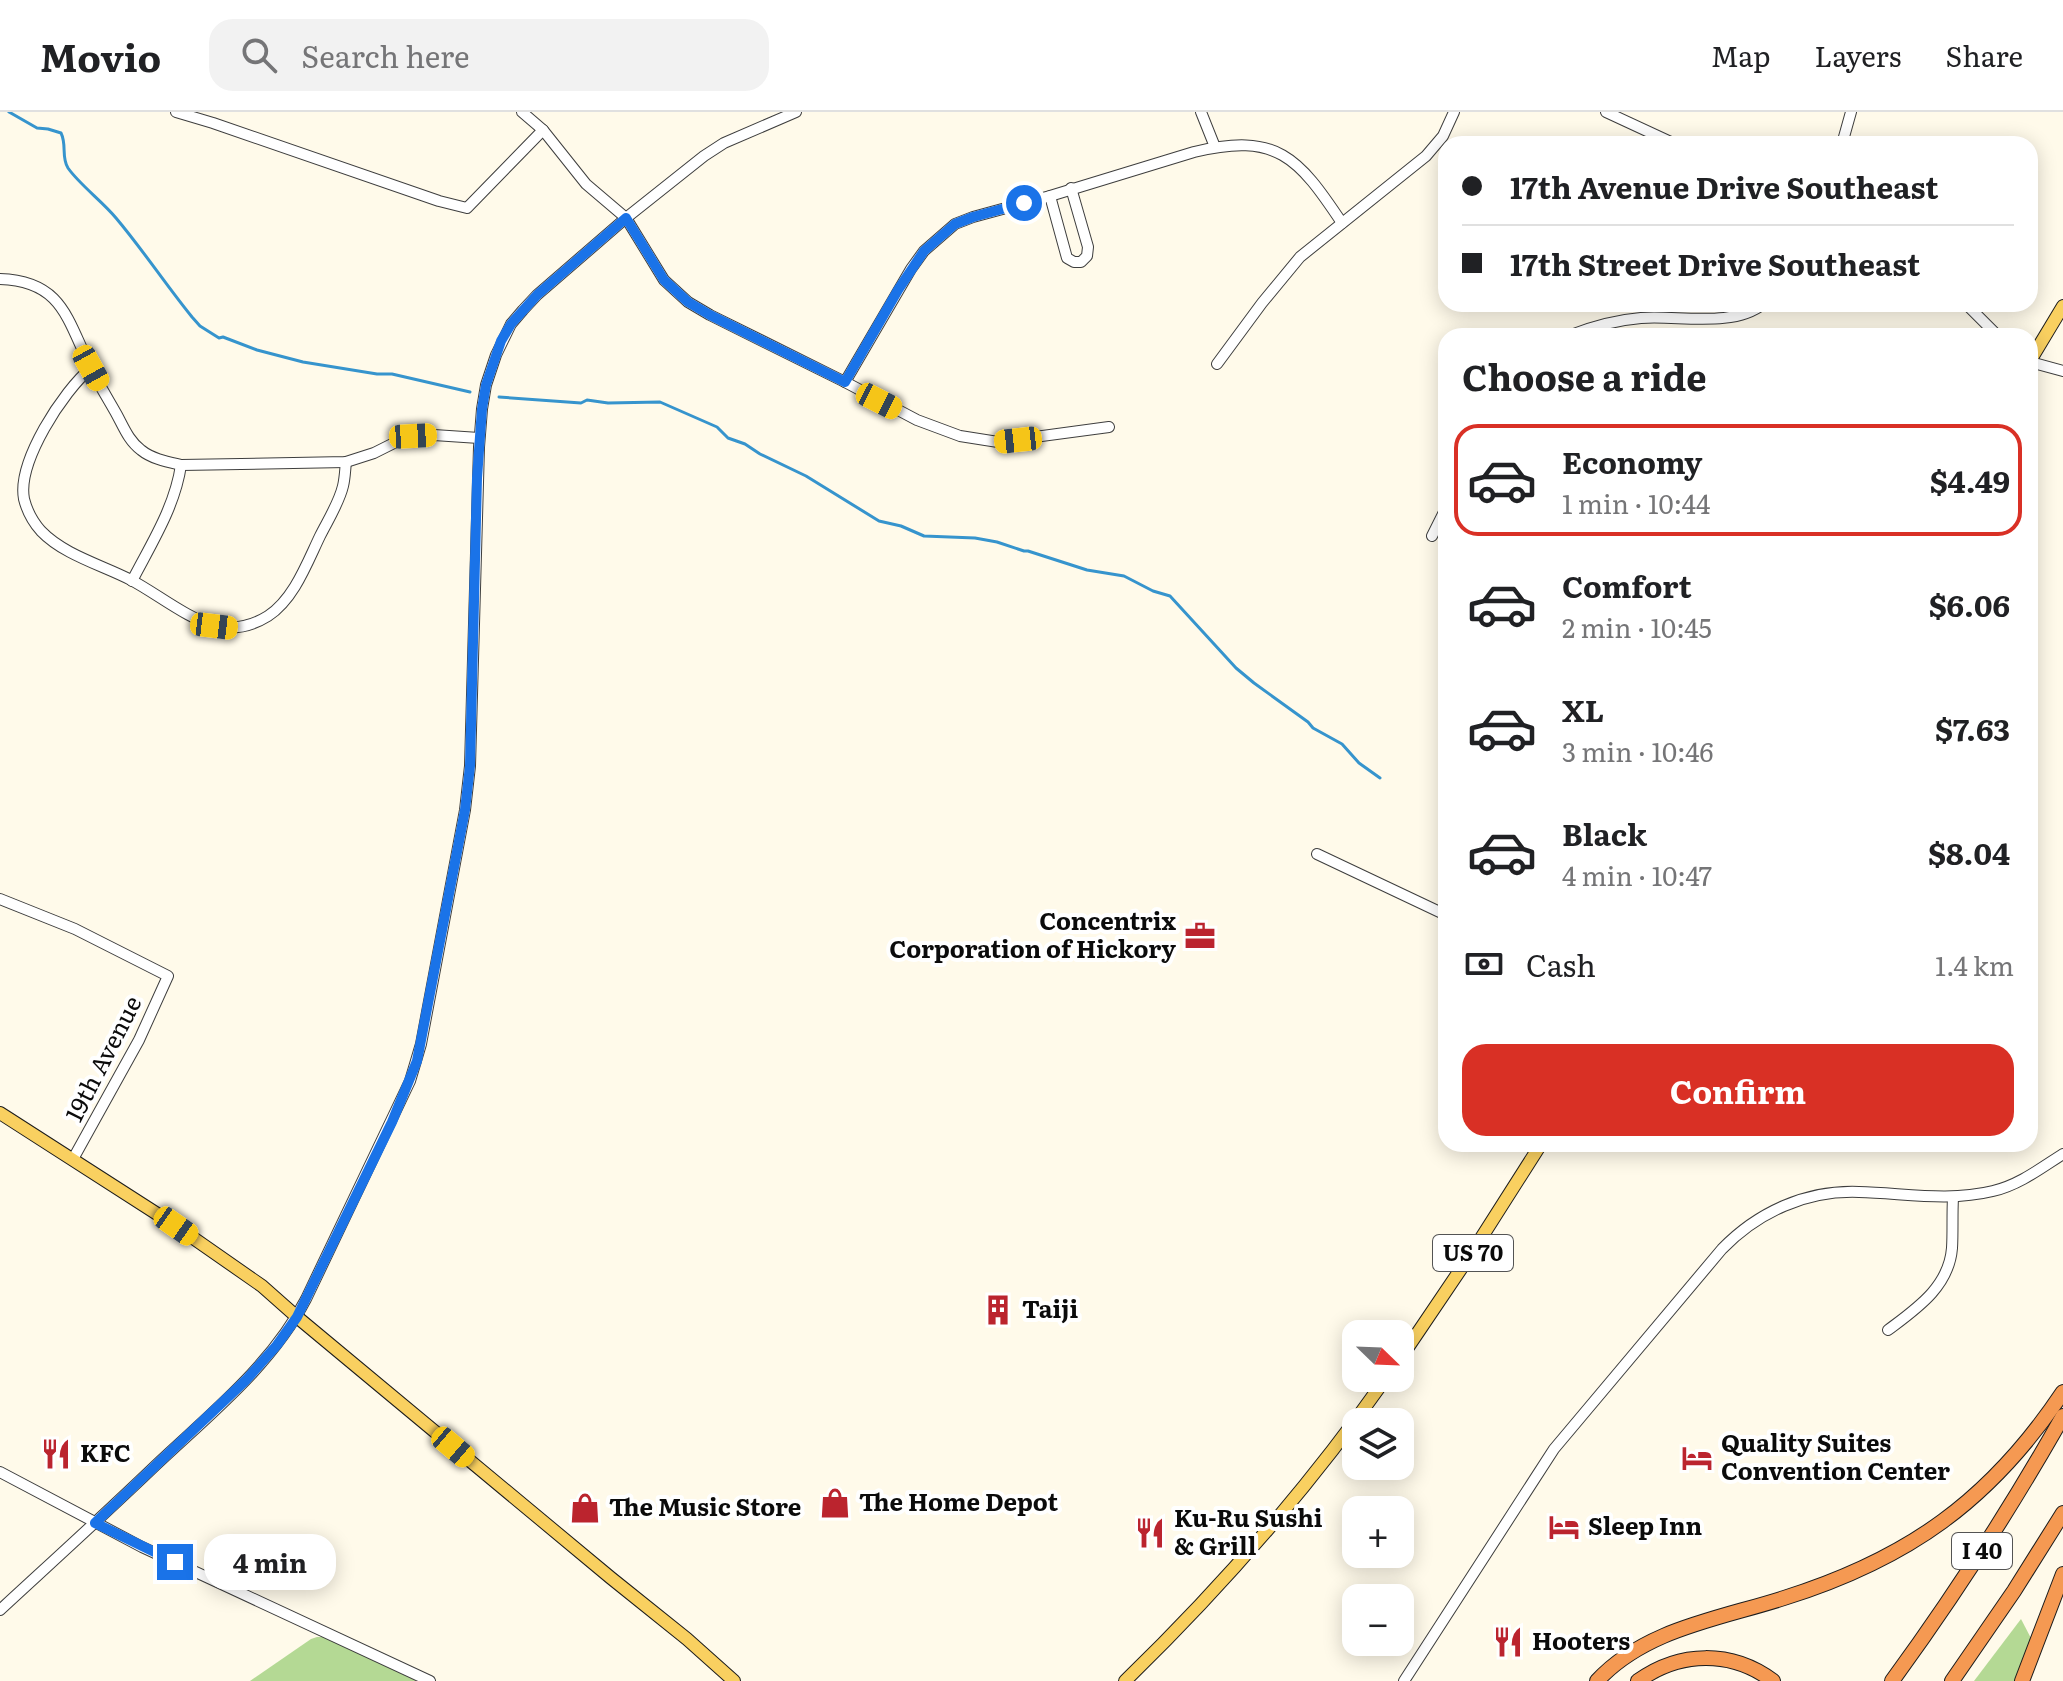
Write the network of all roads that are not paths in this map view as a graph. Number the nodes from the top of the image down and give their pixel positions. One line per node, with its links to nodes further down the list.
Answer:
1 (176, 112): 8 (street)
2 (522, 112): 9 (street)
3 (796, 112): 17 (street)
4 (1201, 112): 14 (street)
5 (1454, 112): 10 (street)
6 (1606, 112): 11 (street)
7 (1851, 112): 12 (street)
8 (215, 117): 9 (street)
9 (543, 130): 17 (street)
10 (1443, 136)
11 (1658, 136)
12 (1844, 136)
13 (1438, 142): 18 (street)
14 (1215, 147): 15 (street); 18 (street)
15 (1071, 188): 16 (street); 16 (street)
16 (1050, 196): 30 (street)
17 (626, 218): 30 (street); 32 (street)
18 (1342, 223): 26 (street)
19 (0, 279): 28 (street)
20 (2063, 306): 25 (main road)
21 (1751, 312): 23 (street)
22 (1974, 312): 24 (street)
23 (1594, 328)
24 (1990, 328)
25 (2038, 348)
26 (1217, 364)
27 (2038, 364): 29 (street)
28 (91, 368): 34 (street); 37 (street)
29 (2063, 371)
30 (845, 382): 31 (street)
31 (1109, 427)
32 (479, 438): 33 (street); 46 (street)
33 (346, 462): 34 (street); 37 (street)
34 (181, 465): 37 (street)
35 (1438, 524): 36 (street)
36 (1432, 536)
37 (132, 581)
38 (1317, 854): 40 (street)
39 (0, 899): 44 (street, 19th Avenue)
40 (1438, 911)
41 (0, 1113): 44 (main road)
42 (1536, 1152): 48 (main road, US 70)
43 (2063, 1154): 45 (street)
44 (73, 1159): 46 (main road)
45 (1953, 1198): 47 (street); 60 (street)
46 (297, 1317): 54 (street); 58 (main road)
47 (1888, 1330)
48 (1414, 1339)
49 (1376, 1392): 59 (main road)
50 (2063, 1392): 61 (highway)
51 (2063, 1416): 64 (highway, I 40)
52 (0, 1472): 54 (street)
53 (2063, 1513): 65 (highway, I 40)
54 (95, 1523): 56 (street); 57 (street)
55 (2063, 1574): 66 (highway)
56 (0, 1610)
57 (430, 1681)
58 (734, 1681)
59 (1125, 1681)
60 (1404, 1681)
61 (1597, 1681)
62 (1638, 1681): 63 (highway)
63 (1773, 1681)
64 (1892, 1681)
65 (1952, 1681)
66 (2022, 1681)

